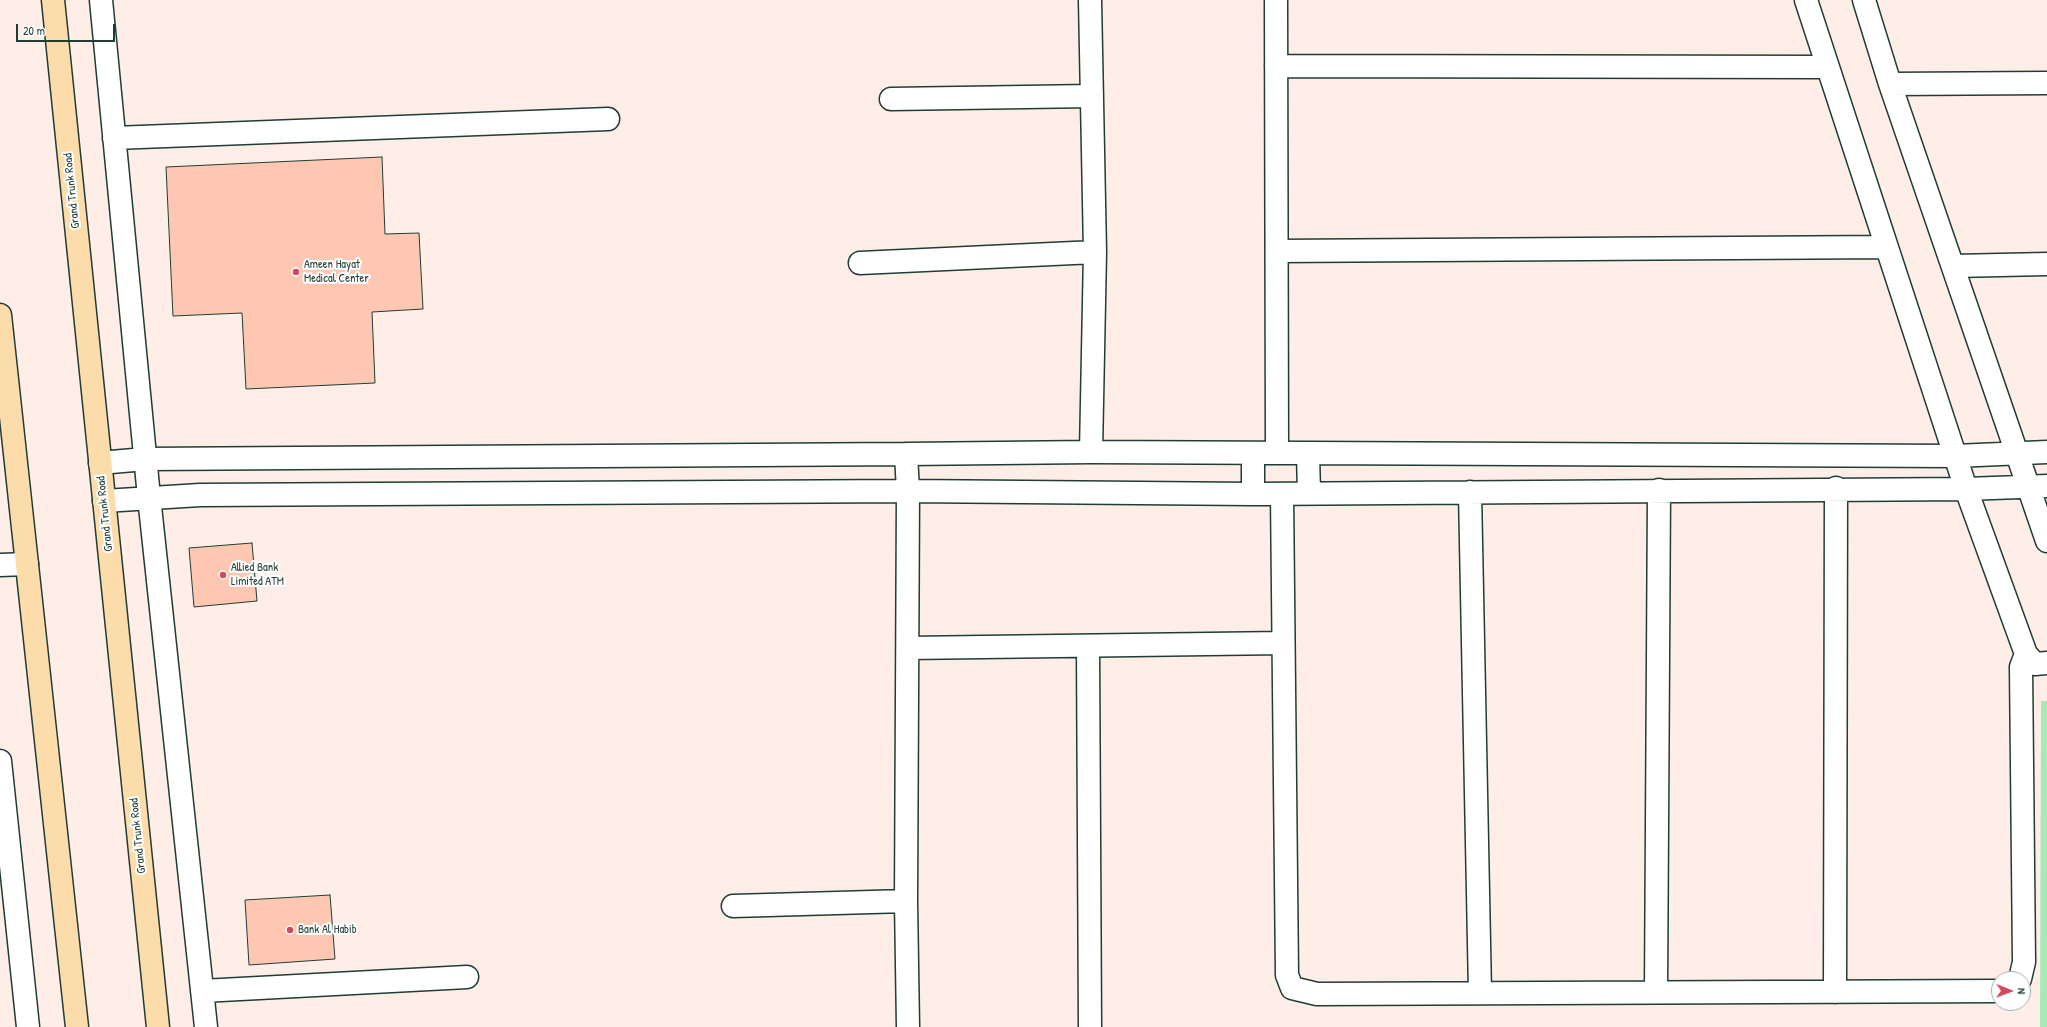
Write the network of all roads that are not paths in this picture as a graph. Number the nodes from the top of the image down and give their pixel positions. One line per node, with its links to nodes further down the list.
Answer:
1 (53, 0): 31 (highway, Grand Trunk Road)
2 (101, 0): 14 (street)
3 (1090, 0): 11 (street)
4 (1276, 0): 7 (street)
5 (1806, 0): 8 (street)
6 (1864, 0): 10 (street)
7 (1276, 66): 8 (street); 16 (street)
8 (1826, 67): 15 (street)
9 (2047, 83): 10 (street)
10 (1890, 84): 20 (street)
11 (1092, 96): 12 (street); 17 (street)
12 (892, 98)
13 (608, 119): 14 (street)
14 (114, 138): 30 (street)
15 (1886, 247): 16 (street); 29 (street)
16 (1277, 251): 24 (street)
17 (1095, 252): 18 (street); 22 (street)
18 (860, 263)
19 (2047, 264): 20 (street)
20 (1953, 266): 28 (street)
21 (0, 315): 44 (highway)
22 (1091, 452): 25 (street); 26 (street)
23 (2047, 452): 28 (street)
24 (1277, 453): 26 (street); 27 (street)
25 (906, 454): 30 (street); 35 (street)
26 (1253, 454): 39 (street)
27 (1308, 454): 29 (street); 38 (street)
28 (2018, 454): 29 (street); 32 (street)
29 (1955, 456): 34 (street)
30 (145, 458): 31 (street); 41 (street)
31 (100, 463): 42 (highway, Grand Trunk Road)
32 (2037, 486): 34 (street); 43 (street)
33 (1836, 488): 34 (street); 36 (street); 59 (street)
34 (1966, 489): 49 (street)
35 (908, 490): 39 (street); 41 (street); 48 (street)
36 (1659, 490): 37 (street); 58 (street)
37 (1470, 492): 38 (street); 60 (street)
38 (1309, 493): 40 (street)
39 (1252, 494): 40 (street)
40 (1282, 494): 46 (street)
41 (148, 497): 42 (street); 56 (street)
42 (104, 501): 63 (highway, Grand Trunk Road)
43 (2047, 541)
44 (27, 564): 45 (street); 62 (highway)
45 (0, 565)
46 (1283, 643): 47 (street); 60 (street)
47 (1088, 647): 48 (street); 66 (street)
48 (908, 648): 52 (street)
49 (2026, 654): 50 (street); 54 (street)
50 (2047, 663)
51 (0, 761): 61 (street)
52 (906, 901): 53 (street); 65 (street)
53 (733, 906)
54 (2022, 971)
55 (467, 977): 56 (street)
56 (202, 991): 64 (street)
57 (1991, 991): 59 (street)
58 (1656, 992): 59 (street); 60 (street)
59 (1835, 992)
60 (1480, 993)
61 (28, 1027)
62 (77, 1027)
63 (158, 1027)
64 (206, 1027)
65 (908, 1027)
66 (1090, 1027)

